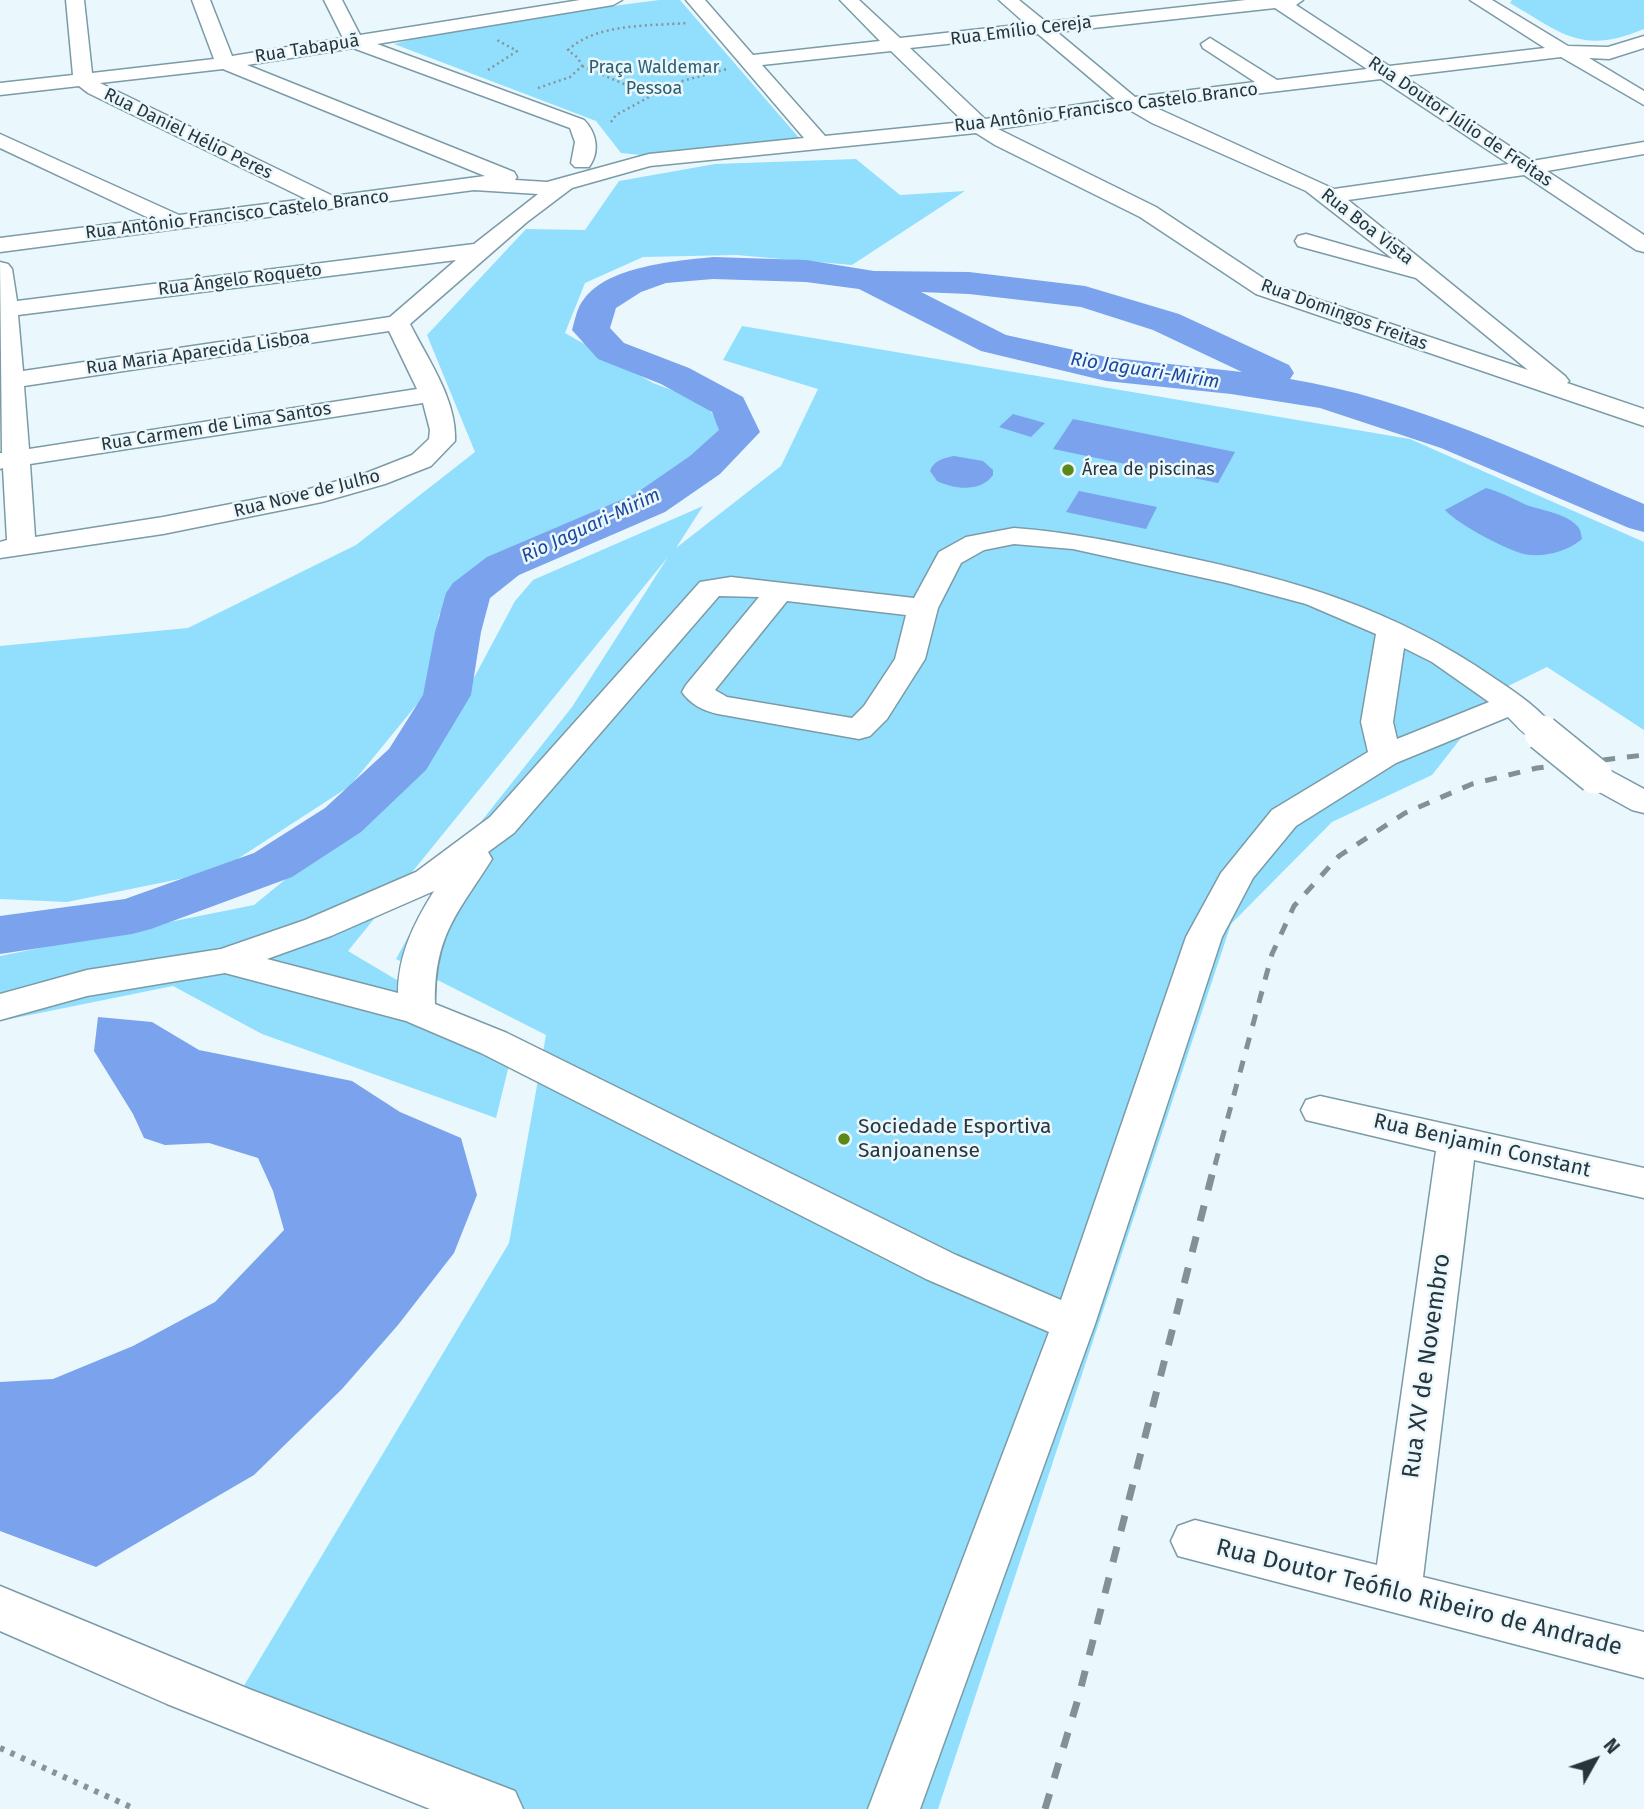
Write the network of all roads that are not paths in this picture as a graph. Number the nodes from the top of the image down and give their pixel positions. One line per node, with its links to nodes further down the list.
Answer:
1 (75, 0): 25 (street, Rua Daniel Hélio Peres)
2 (201, 0): 22 (street)
3 (333, 0): 15 (street)
4 (613, 0): 11 (street, Rua Tabapuã)
5 (849, 0): 18 (street, Rua Domingos Freitas)
6 (1008, 0): 14 (street, Rua Boa Vista)
7 (1160, 0): 13 (street)
8 (1277, 0): 9 (street, Rua Emílio Cereja); 13 (street, Rua Emílio Cereja); 24 (street, Rua Doutor Júlio de Freitas)
9 (1294, 0)
10 (1479, 0): 19 (street)
11 (576, 2): 15 (street, Rua Tabapuã)
12 (692, 9): 23 (street)
13 (1175, 12): 14 (street, Rua Emílio Cereja)
14 (1043, 28): 18 (street, Rua Emílio Cereja); 29 (street, Rua Boa Vista)
15 (354, 41): 22 (street, Rua Tabapuã); 32 (street)
16 (1644, 42): 20 (street)
17 (1210, 44): 26 (street)
18 (897, 45): 23 (street, Rua Emílio Cereja); 30 (street, Rua Domingos Freitas)
19 (1564, 51): 20 (street, Rua Antônio Francisco Castelo Branco); 24 (street, Rua Antônio Francisco Castelo Branco); 28 (street)
20 (1609, 53): 21 (street)
21 (1644, 58)
22 (225, 63): 25 (street, Rua Tabapuã); 37 (street)
23 (740, 64): 33 (street)
24 (1388, 73): 26 (street, Rua Antônio Francisco Castelo Branco); 39 (street, Rua Doutor Júlio de Freitas)
25 (83, 79): 27 (street, Rua Tabapuã); 44 (street, Rua Daniel Hélio Peres)
26 (1274, 86): 29 (street, Rua Antônio Francisco Castelo Branco)
27 (0, 89)
28 (1644, 99)
29 (1131, 103): 30 (street, Rua Antônio Francisco Castelo Branco); 43 (street, Rua Boa Vista)
30 (980, 126): 33 (street, Rua Antônio Francisco Castelo Branco); 57 (street, Rua Domingos Freitas)
31 (0, 140): 46 (street)
32 (587, 140): 35 (street); 38 (street)
33 (820, 143): 36 (street, Rua Antônio Francisco Castelo Branco)
34 (1644, 148): 39 (street)
35 (608, 158): 36 (street, Rua Antônio Francisco Castelo Branco); 38 (street, Rua Antônio Francisco Castelo Branco)
36 (649, 160): 41 (street, Rua Antônio Francisco Castelo Branco)
37 (463, 162): 40 (street); 42 (street)
38 (582, 163): 40 (street, Rua Antônio Francisco Castelo Branco)
39 (1527, 168): 43 (street); 49 (street, Rua Doutor Júlio de Freitas)
40 (516, 183): 41 (street, Rua Antônio Francisco Castelo Branco); 42 (street, Rua Antônio Francisco Castelo Branco); 45 (street)
41 (566, 184): 45 (street)
42 (470, 185): 44 (street, Rua Antônio Francisco Castelo Branco)
43 (1330, 196): 52 (street, Rua Boa Vista)
44 (329, 202): 46 (street, Rua Antônio Francisco Castelo Branco)
45 (519, 217): 50 (street)
46 (177, 223): 48 (street, Rua Antônio Francisco Castelo Branco)
47 (1306, 241): 52 (street)
48 (0, 245)
49 (1644, 245)
50 (481, 250): 53 (street, Rua Ângelo Roqueto); 54 (street)
51 (0, 269): 53 (street)
52 (1430, 278): 57 (street, Rua Boa Vista)
53 (3, 310): 55 (street)
54 (397, 324): 55 (street, Rua Maria Aparecida Lisboa); 56 (street, Rua Nove de Julho)
55 (6, 382): 59 (street)
56 (433, 394): 59 (street, Rua Carmem de Lima Santos); 60 (street, Rua Nove de Julho)
57 (1575, 396): 58 (street, Rua Domingos Freitas)
58 (1644, 418)
59 (8, 459): 60 (street)
60 (11, 549)
61 (780, 590): 62 (street); 62 (street); 67 (street)
62 (923, 608): 63 (street)
63 (1392, 630): 64 (street); 65 (street)
64 (1512, 704): 65 (street); 66 (street, bridge)
65 (1385, 756): 74 (street)
66 (1644, 803)
67 (502, 825): 68 (street); 70 (street)
68 (225, 961): 69 (street); 70 (street)
69 (0, 1007)
70 (417, 1011): 74 (street)
71 (1320, 1110): 72 (street, Rua Benjamin Constant)
72 (1457, 1141): 73 (street, Rua Benjamin Constant); 76 (street, Rua XV de Novembro)
73 (1644, 1183)
74 (1074, 1324): 80 (street)
75 (1195, 1541): 76 (street, Rua Doutor Teófilo Ribeiro de Andrade)
76 (1398, 1590): 78 (street, Rua Doutor Teófilo Ribeiro de Andrade)
77 (0, 1608): 79 (street)
78 (1644, 1655)
79 (497, 1809)
80 (894, 1809)

